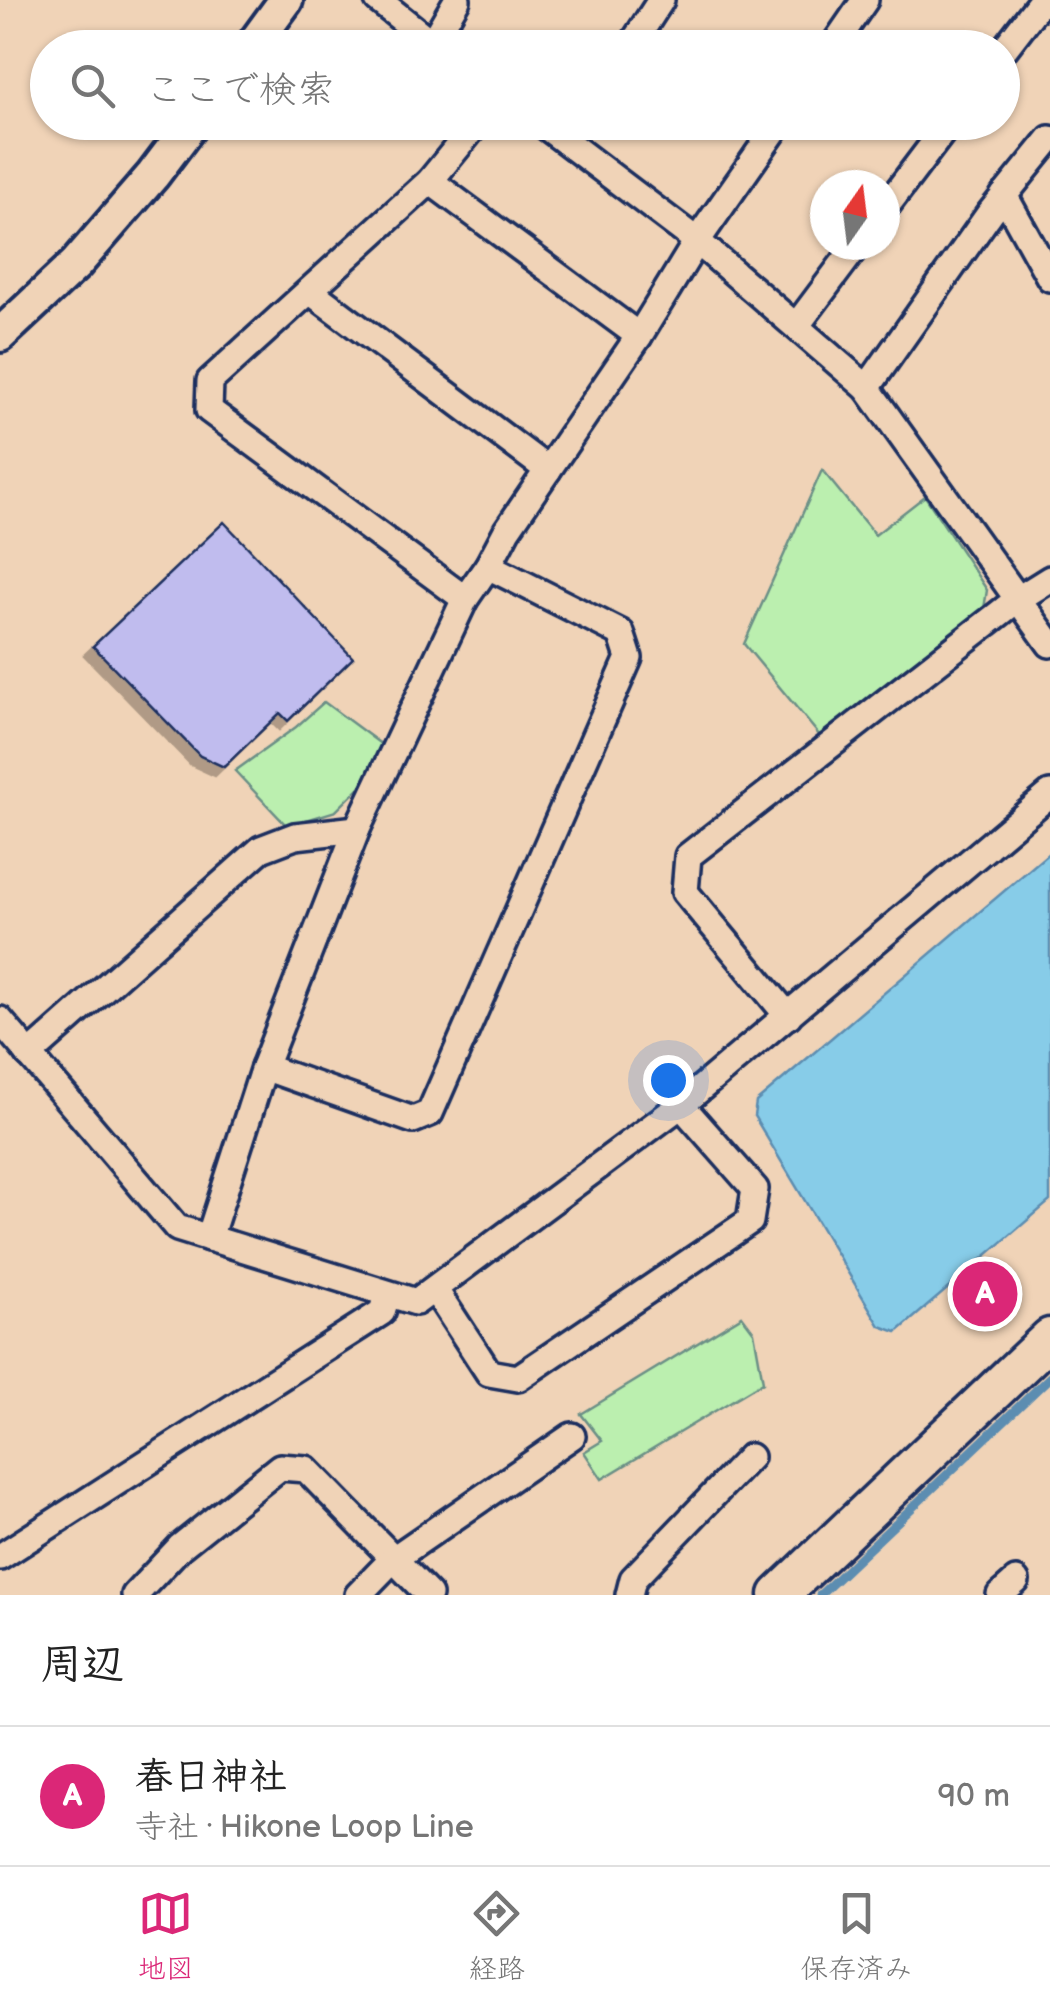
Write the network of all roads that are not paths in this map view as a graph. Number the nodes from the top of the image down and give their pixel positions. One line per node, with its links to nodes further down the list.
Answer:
1 (286, 0): 7 (street)
2 (378, 0): 8 (street)
3 (457, 0): 9 (street)
4 (661, 0): 10 (street)
5 (865, 0): 11 (street)
6 (1042, 0): 12 (street)
7 (264, 30)
8 (416, 30)
9 (442, 30)
10 (642, 30)
11 (844, 30)
12 (1019, 30)
13 (1050, 139): 21 (street)
14 (179, 140): 27 (street)
15 (463, 140): 19 (street)
16 (583, 140): 22 (street)
17 (768, 140): 22 (street)
18 (936, 140): 20 (street)
19 (430, 181): 25 (street); 28 (street)
20 (900, 188)
21 (1004, 195): 24 (street); 29 (street)
22 (698, 242): 26 (street); 28 (street)
23 (846, 260): 26 (street)
24 (1050, 278)
25 (310, 291): 30 (street); 33 (street)
26 (797, 325): 29 (street)
27 (0, 335)
28 (639, 336): 30 (street)
29 (867, 388): 34 (street)
30 (548, 470): 31 (street)
31 (488, 566): 33 (street); 41 (street)
32 (1050, 579): 34 (street)
33 (465, 599): 37 (street)
34 (1018, 599): 35 (street); 38 (street)
35 (1050, 644)
36 (1050, 794): 38 (street)
37 (357, 829): 40 (street); 41 (street)
38 (788, 1016): 42 (street)
39 (0, 1020): 40 (street)
40 (29, 1055): 43 (street)
41 (264, 1067): 43 (street)
42 (680, 1105): 44 (street); 44 (street)
43 (208, 1238): 45 (street)
44 (435, 1290): 45 (street)
45 (387, 1295): 49 (street)
46 (1050, 1338): 55 (main road)
47 (572, 1436): 50 (street)
48 (750, 1456): 54 (street)
49 (0, 1556)
50 (392, 1560): 51 (street); 52 (street); 53 (street)
51 (135, 1595)
52 (358, 1595)
53 (428, 1595)
54 (630, 1595)
55 (778, 1595)

